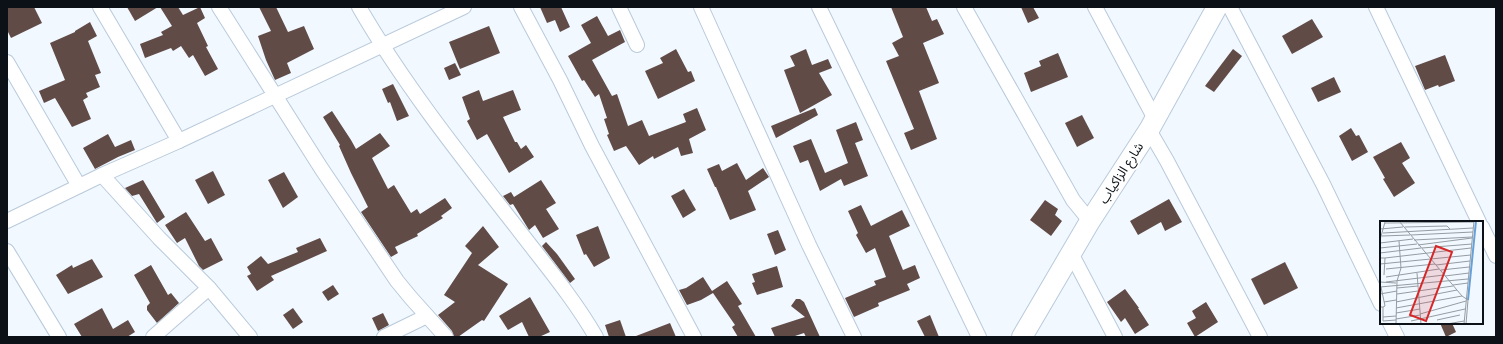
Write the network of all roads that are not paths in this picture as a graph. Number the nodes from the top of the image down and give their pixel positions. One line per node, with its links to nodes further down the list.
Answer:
1 (100, 7): 19 (street)
2 (219, 7): 17 (street)
3 (359, 7): 14 (street)
4 (464, 7): 14 (street)
5 (521, 7): 39 (street)
6 (619, 7): 15 (street)
7 (701, 7): 40 (street)
8 (819, 7): 41 (street)
9 (964, 7): 24 (street)
10 (1095, 7): 18 (street)
11 (1216, 7): 18 (street, شارع الزاكياب)
12 (1230, 7): 30 (street)
13 (1376, 7): 23 (street)
14 (381, 45): 17 (street); 38 (street)
15 (637, 45)
16 (7, 62): 21 (street)
17 (274, 95): 19 (street); 31 (street)
18 (1152, 125): 24 (street, شارع الزاكياب); 44 (street)
19 (179, 141): 20 (street)
20 (102, 175): 21 (street); 29 (street)
21 (79, 186): 22 (street)
22 (7, 221)
23 (1480, 221)
24 (1090, 222): 27 (street, شارع الزاكياب)
25 (1483, 229): 28 (street)
26 (7, 251): 33 (street)
27 (1071, 254): 42 (street, شارع الزاكياب); 43 (street)
28 (1496, 256)
29 (209, 288): 34 (street); 35 (street)
30 (1380, 302)
31 (427, 316): 36 (street); 37 (street)
32 (1390, 324): 45 (street)
33 (59, 337)
34 (153, 337)
35 (250, 337)
36 (384, 337)
37 (446, 337)
38 (596, 337)
39 (694, 337)
40 (854, 337)
41 (979, 337)
42 (1022, 337)
43 (1115, 337)
44 (1260, 337)
45 (1397, 337)

